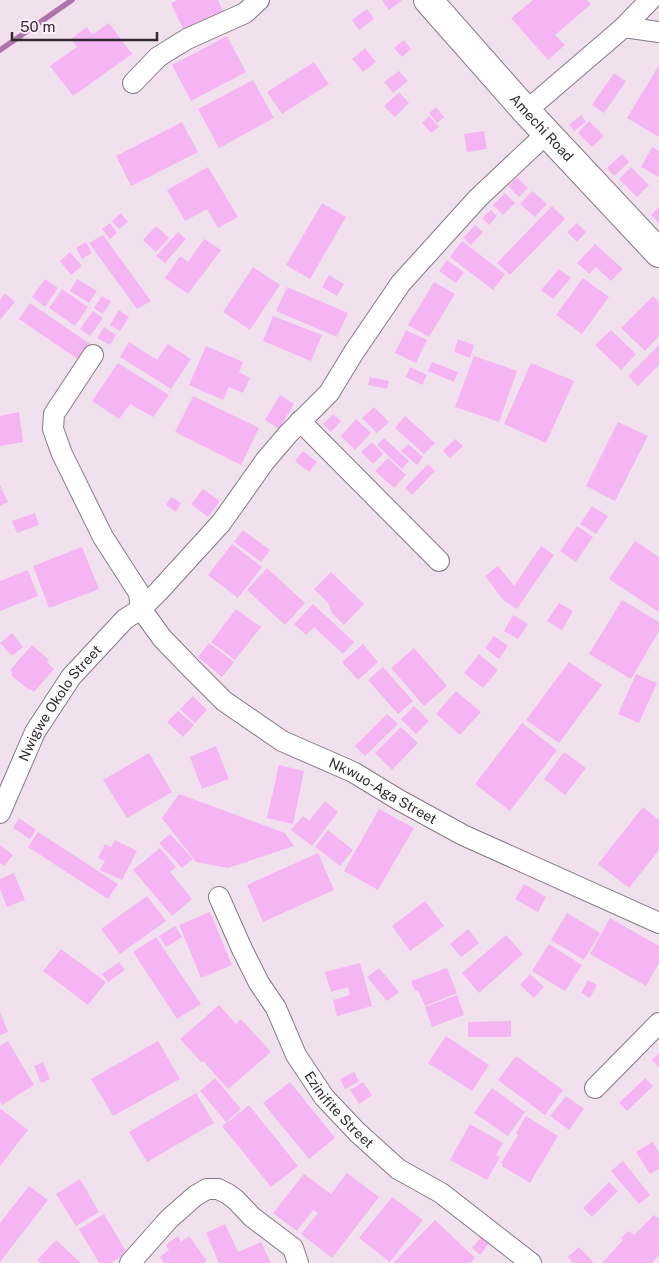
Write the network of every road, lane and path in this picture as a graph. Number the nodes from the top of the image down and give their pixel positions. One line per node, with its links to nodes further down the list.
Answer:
1 (259, 0): 6 (street)
2 (428, 0): 7 (main road, Amechi Road)
3 (650, 0): 4 (street)
4 (624, 28): 5 (street); 7 (street)
5 (659, 32)
6 (133, 83)
7 (526, 111): 8 (main road, Amechi Road)
8 (546, 134): 9 (main road, Amechi Road); 11 (street, Nwigwe Okolo Street)
9 (659, 253)
10 (93, 355): 13 (street, Nkwuo-Aga Street)
11 (300, 421): 12 (street); 13 (street, Nwigwe Okolo Street)
12 (439, 561)
13 (141, 609): 14 (street, Nwigwe Okolo Street); 16 (street, Nkwuo-Aga Street)
14 (0, 813)
15 (219, 897): 21 (street, Ezinifite Street)
16 (659, 923)
17 (659, 1023): 18 (street)
18 (595, 1088)
19 (130, 1263): 20 (street)
20 (298, 1263)
21 (531, 1263)

